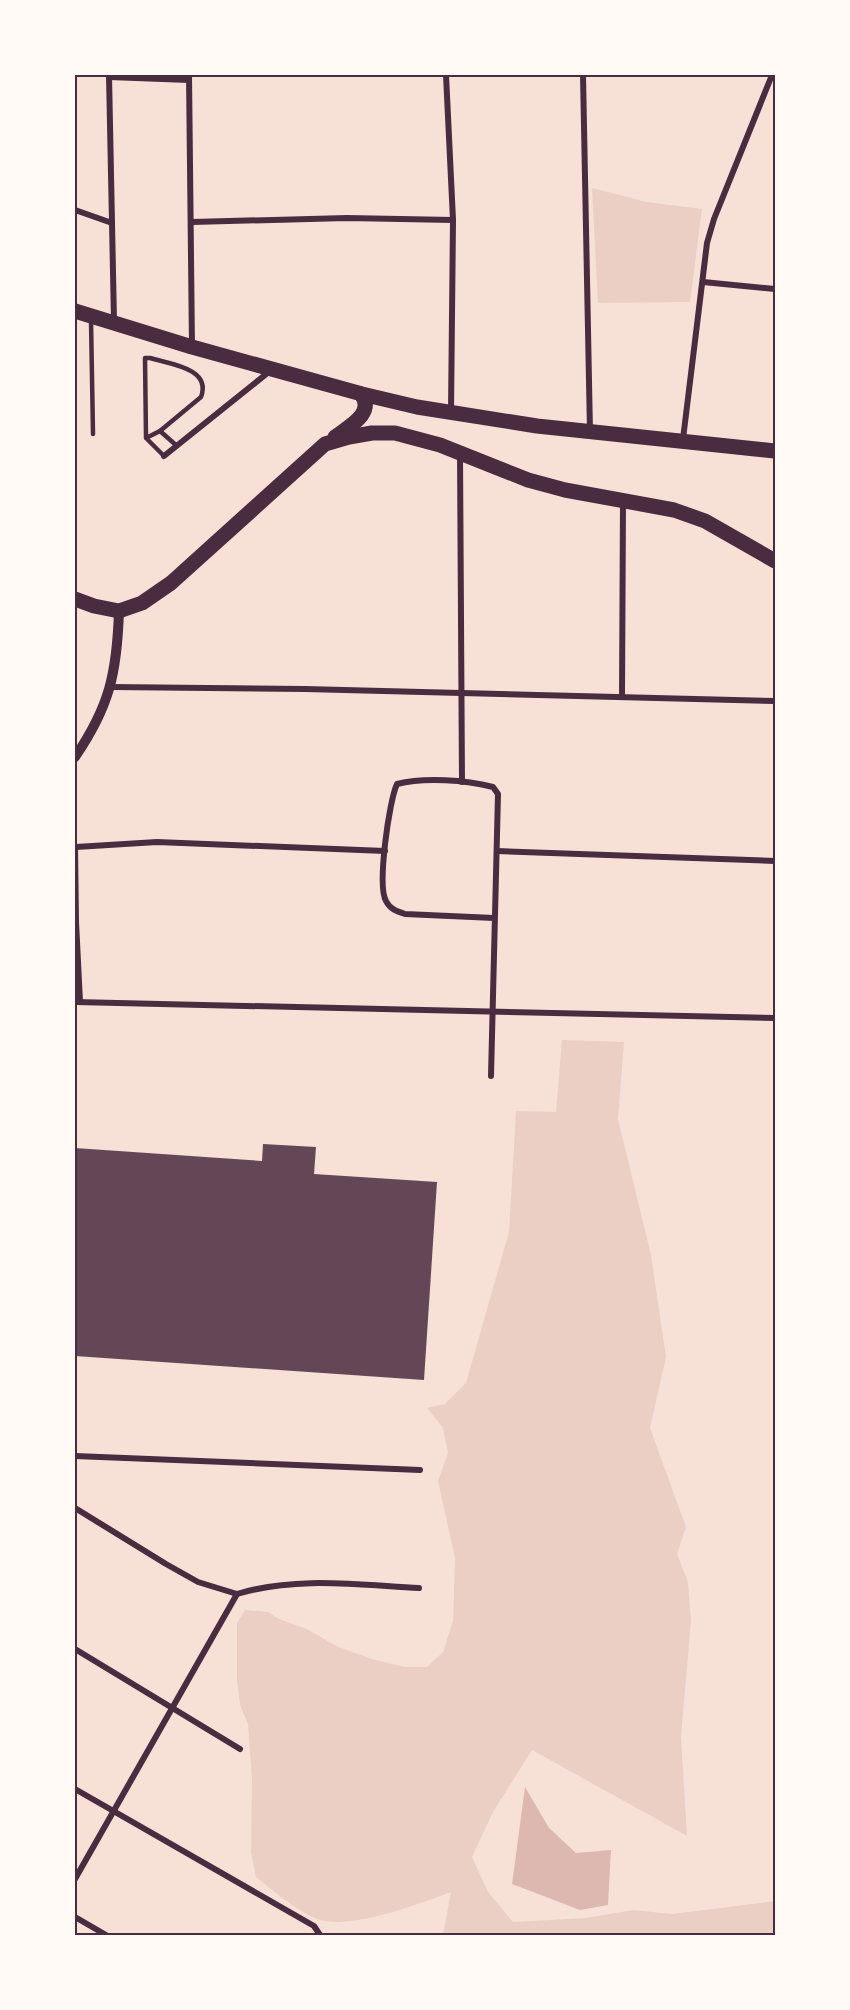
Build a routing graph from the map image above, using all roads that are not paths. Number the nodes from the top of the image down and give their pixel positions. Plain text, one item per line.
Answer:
1 (446, 75) edge
2 (583, 75) edge
3 (772, 75) edge
4 (109, 76) edge
5 (189, 77) edge
6 (75, 210) edge
7 (453, 220) junction
8 (192, 222) junction
9 (112, 223) junction
10 (703, 282) junction
11 (775, 289) edge
12 (75, 311) edge
13 (91, 317) junction
14 (114, 324) junction
15 (192, 347) junction
16 (272, 368) junction
17 (361, 394) junction
18 (451, 412) junction
19 (160, 431) junction
20 (590, 432) junction
21 (93, 434) dead end
22 (146, 438) junction
23 (683, 440) junction
24 (325, 444) junction
25 (177, 446) junction
26 (775, 451) edge
27 (460, 454) junction
28 (164, 456) joint
29 (622, 502) junction
30 (775, 561) edge
31 (75, 599) edge
32 (118, 611) junction
33 (111, 687) junction
34 (462, 694) junction
35 (622, 697) junction
36 (775, 701) edge
37 (75, 756) edge
38 (462, 782) junction
39 (76, 846) edge
40 (385, 851) junction
41 (497, 851) junction
42 (775, 861) edge
43 (495, 918) junction
44 (78, 1002) edge
45 (492, 1011) junction
46 (775, 1018) edge
47 (492, 1076) dead end
48 (75, 1456) edge
49 (420, 1470) dead end
50 (75, 1508) edge
51 (419, 1588) dead end
52 (237, 1594) junction
53 (75, 1649) edge
54 (172, 1709) junction
55 (240, 1749) dead end
56 (75, 1789) edge
57 (113, 1811) junction
58 (75, 1879) edge
59 (75, 1917) edge
60 (106, 1935) edge
61 (320, 1935) edge

1 - 7 street
2 - 20 street
3 - 10 street
4 - 5 street
4 - 9 street
5 - 8 street
6 - 9 street
7 - 8 street
7 - 18 street
8 - 15 street
9 - 14 street
10 - 11 street
10 - 23 street
12 - 13 main road
13 - 14 main road
13 - 21 lane
14 - 15 main road
15 - 16 main road
16 - 17 main road
16 - 25 street
17 - 18 main road
17 - 24 main road
18 - 20 main road
19 - 22 lane
19 - 22 lane
19 - 25 lane
20 - 23 main road
22 - 28 lane
23 - 26 main road
24 - 27 main road
24 - 32 main road
25 - 28 street
27 - 29 main road
27 - 34 street
29 - 30 main road
29 - 35 street
31 - 32 main road
32 - 33 street
33 - 34 street
33 - 37 street
34 - 35 street
34 - 38 street
35 - 36 street
38 - 40 street
38 - 41 street
39 - 40 street
39 - 44 street
40 - 43 street
41 - 42 street
41 - 43 street
43 - 45 street
44 - 45 street
45 - 46 street
45 - 47 street
48 - 49 street
50 - 52 street
51 - 52 street
52 - 54 street
53 - 54 street
54 - 55 street
54 - 57 street
56 - 57 street
57 - 58 street
57 - 61 street
59 - 60 street

